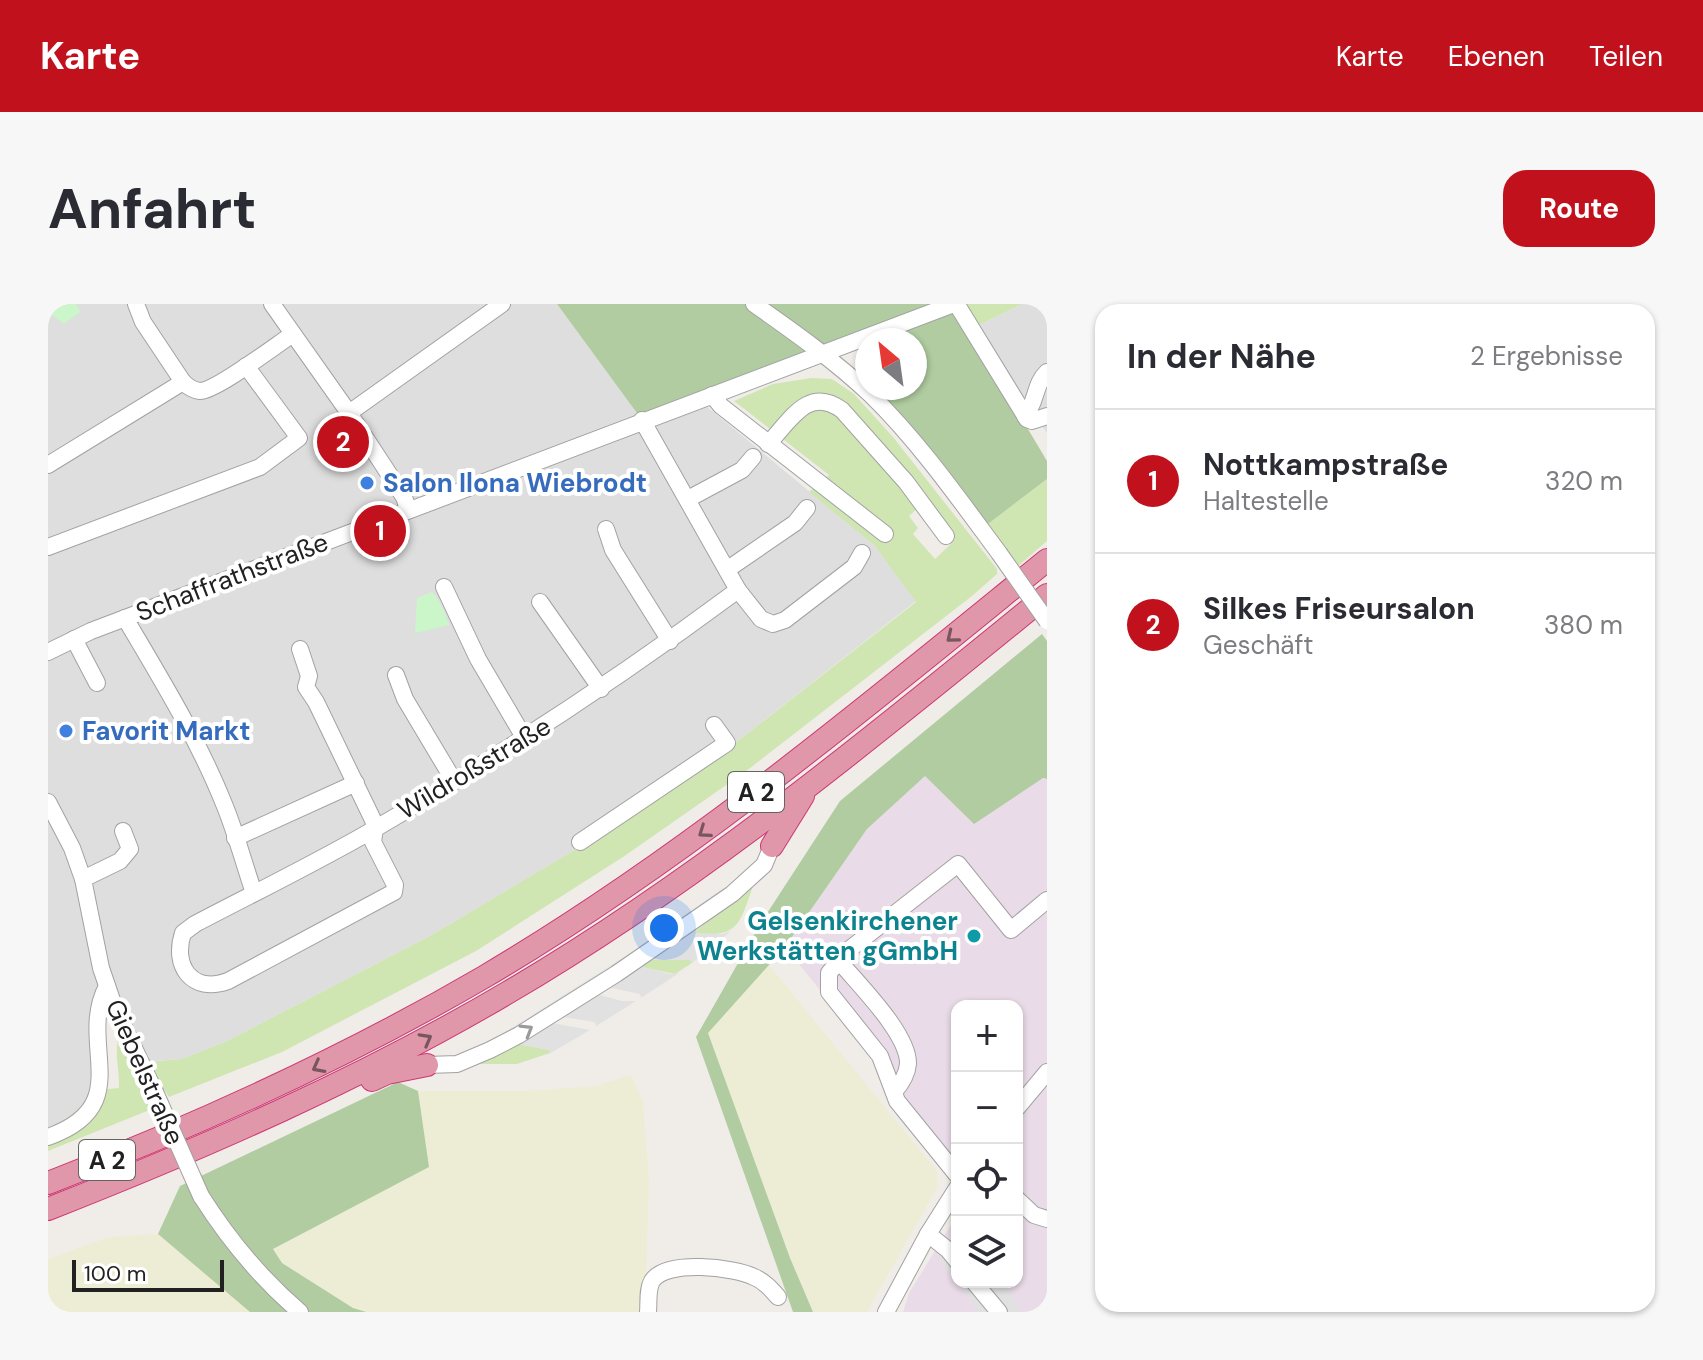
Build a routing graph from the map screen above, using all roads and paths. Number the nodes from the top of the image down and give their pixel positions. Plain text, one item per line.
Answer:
1 (136, 304) edge
2 (272, 304) edge
3 (502, 304) edge
4 (754, 304) edge
5 (293, 334) junction
6 (821, 354) junction
7 (246, 366) junction
8 (1047, 372) edge
9 (183, 382) junction
10 (712, 395) junction
11 (349, 413) junction
12 (1047, 416) edge
13 (1026, 418) junction
14 (642, 420) junction
15 (768, 444) junction
16 (753, 457) dead end
17 (48, 465) edge
18 (688, 499) junction
19 (807, 508) dead end
20 (408, 509) junction
21 (606, 529) dead end
22 (885, 534) dead end
23 (946, 536) dead end
24 (48, 547) edge
25 (862, 553) dead end
26 (1047, 560) edge
27 (728, 569) junction
28 (444, 587) dead end
29 (738, 590) junction
30 (1047, 595) edge
31 (540, 602) dead end
32 (125, 618) junction
33 (1047, 621) edge
34 (74, 639) junction
35 (670, 641) junction
36 (300, 649) dead end
37 (48, 652) edge
38 (396, 675) dead end
39 (97, 683) dead end
40 (601, 689) junction
41 (714, 725) dead end
42 (525, 739) junction
43 (454, 781) junction
44 (356, 783) junction
45 (810, 783) junction
46 (48, 802) edge
47 (375, 828) junction
48 (123, 831) dead end
49 (235, 838) junction
50 (580, 842) dead end
51 (772, 846) joint
52 (83, 879) junction
53 (254, 893) junction
54 (1047, 900) edge
55 (839, 961) junction
56 (107, 986) junction
57 (427, 1065) joint
58 (1042, 1078) edge
59 (332, 1087) junction
60 (894, 1092) junction
61 (1047, 1099) edge
62 (1023, 1101) edge
63 (48, 1137) edge
64 (951, 1168) edge
65 (48, 1183) edge
66 (951, 1198) edge
67 (1023, 1205) edge
68 (48, 1209) edge
69 (1047, 1219) edge
70 (928, 1234) junction
71 (951, 1254) edge
72 (979, 1288) edge
73 (778, 1297) dead end
74 (300, 1312) edge
75 (648, 1312) edge
76 (886, 1312) edge
77 (999, 1312) edge

1 - 9 street
2 - 5 street
3 - 11 street
4 - 6 street
5 - 7 street
5 - 11 street
6 - 10 street, Schaffrathstraße
6 - 13 street, Schaffrathstraße
6 - 33 street, bridge
7 - 9 street
7 - 24 street
8 - 13 street
9 - 17 street
10 - 14 street, Schaffrathstraße
10 - 15 street
11 - 20 street
12 - 13 street
14 - 18 street
14 - 20 street, Schaffrathstraße
15 - 22 street
15 - 23 street
16 - 18 street
18 - 27 street
19 - 27 street
20 - 32 street, Schaffrathstraße
21 - 35 street
25 - 29 street
26 -> 65 highway, A 2
27 - 29 street
28 - 42 street
29 - 35 street, Wildroßstraße
30 - 45 highway, A 2
31 - 40 street
32 - 34 street, Schaffrathstraße
32 - 49 street
34 - 37 street, Schaffrathstraße
34 - 39 street
35 - 40 street, Wildroßstraße
36 - 44 street
38 - 43 street
40 - 42 street, Wildroßstraße
41 - 50 street
42 - 43 street, Wildroßstraße
43 - 47 street, Wildroßstraße
44 - 47 street
44 - 49 street
45 - 51 highway
59 -> 45 highway, A 2
46 - 52 street, Giebelstraße
47 - 53 street, Wildroßstraße
47 - 53 street, Wildroßstraße
48 - 52 street
49 - 53 street
57 -> 51 street
52 - 56 street, Giebelstraße
54 - 55 street
55 - 60 street
55 - 60 street
56 - 63 street
56 - 74 street, Giebelstraße, bridge
57 - 59 highway
58 - 61 street
58 - 62 street
59 - 68 highway, A 2
60 - 64 street
66 - 70 street
67 - 69 street
70 - 71 street
70 - 76 street
72 - 77 street
73 - 75 street

